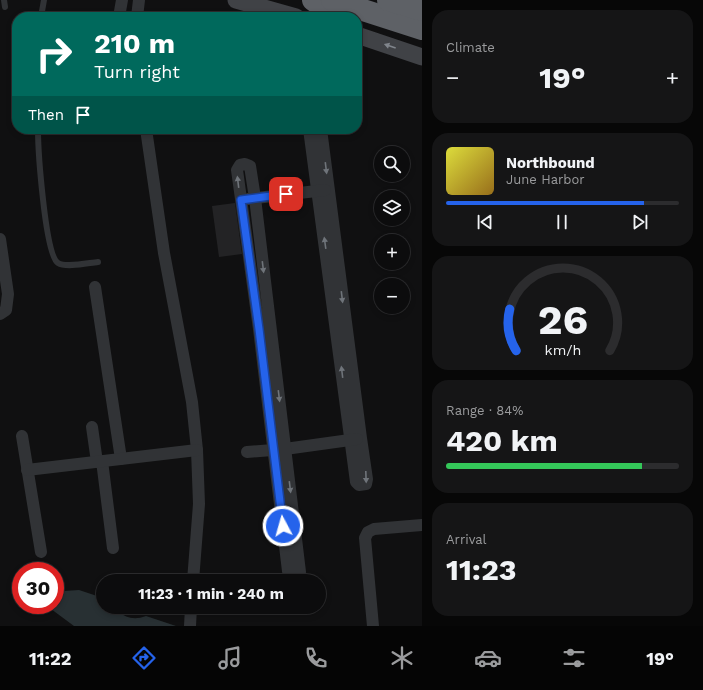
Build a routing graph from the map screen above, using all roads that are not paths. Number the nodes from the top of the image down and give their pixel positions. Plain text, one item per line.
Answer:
1 (4, 0) edge
2 (44, 0) edge
3 (122, 0) edge
4 (139, 0) edge
5 (236, 0) edge
6 (313, 0) edge
7 (332, 0) edge
8 (388, 0) edge
9 (5, 7) dead end
10 (422, 10) edge
11 (42, 12) edge
12 (120, 12) edge
13 (138, 12) edge
14 (278, 12) edge
15 (337, 12) edge
16 (362, 22) edge
17 (422, 29) edge
18 (362, 37) edge
19 (422, 42) edge
20 (422, 57) edge
21 (38, 134) edge
22 (147, 134) edge
23 (310, 134) edge
24 (321, 134) edge
25 (323, 190) junction
26 (255, 198) junction
27 (241, 200) junction
28 (0, 239) edge
29 (98, 262) dead end
30 (95, 287) dead end
31 (0, 314) edge
32 (92, 426) dead end
33 (22, 436) dead end
34 (280, 449) junction
35 (197, 450) junction
36 (247, 452) dead end
37 (121, 459) junction
38 (99, 462) junction
39 (27, 470) junction
40 (422, 525) edge
41 (113, 548) dead end
42 (40, 552) dead end
43 (193, 574) edge
44 (289, 574) edge
45 (300, 574) edge
46 (191, 614) edge
47 (190, 626) edge
48 (373, 626) edge

1 - 9 lane
2 - 11 lane
3 - 12 street
4 - 13 street
5 - 14 main road
6 - 15 highway
7 - 17 highway
8 - 10 highway
16 - 19 highway
20 -> 18 main road
21 - 29 lane
22 - 35 street
23 - 25 street
24 -> 25 street
25 - 26 street
25 - 34 street
26 - 27 street
27 -> 26 street
26 -> 34 street
27 - 34 street
28 - 31 street
30 - 37 street
32 - 38 street
33 - 39 street
34 - 36 street
34 - 44 street
34 -> 45 street
35 - 37 street
35 - 43 street
37 - 38 street
38 - 39 street
38 - 41 street
39 - 42 street
40 - 48 street
46 - 47 street

